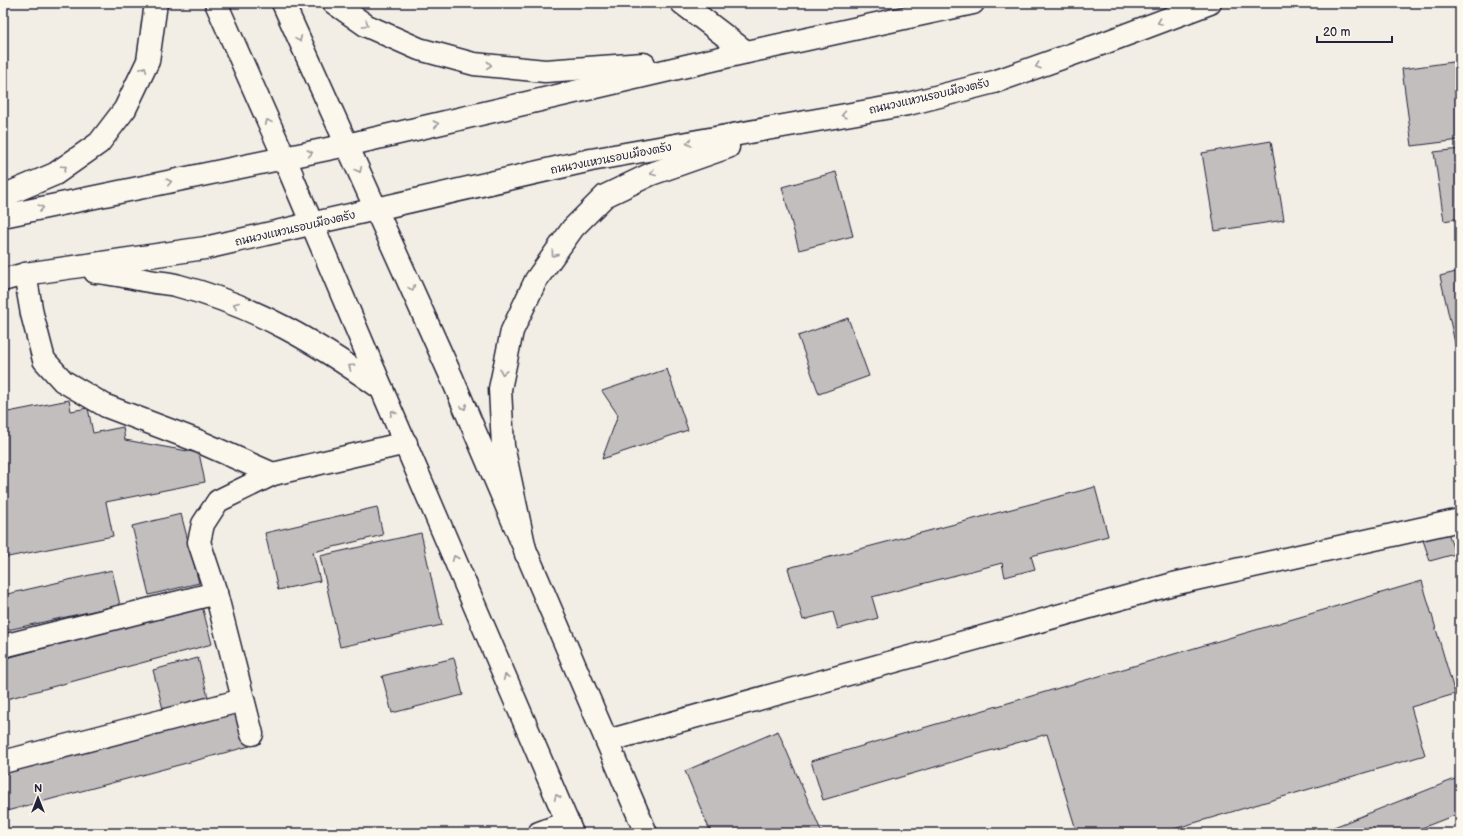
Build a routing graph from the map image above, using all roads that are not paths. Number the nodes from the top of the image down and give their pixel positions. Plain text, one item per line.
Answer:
1 (156, 3) edge
2 (216, 3) edge
3 (283, 3) edge
4 (334, 3) edge
5 (682, 3) edge
6 (973, 3) edge
7 (1210, 3) edge
8 (738, 54) junction
9 (809, 121) junction
10 (347, 145) junction
11 (286, 162) junction
12 (3, 196) edge
13 (377, 209) junction
14 (3, 216) edge
15 (312, 223) junction
16 (51, 270) junction
17 (25, 274) junction
18 (3, 280) edge
19 (382, 389) junction
20 (406, 443) junction
21 (274, 474) junction
22 (1460, 520) edge
23 (526, 554) junction
24 (216, 593) junction
25 (3, 646) edge
26 (243, 700) junction
27 (252, 734) dead end
28 (607, 742) junction
29 (3, 762) edge
30 (570, 828) edge
31 (539, 833) edge
32 (646, 833) edge

12 -> 1 main road
11 -> 2 main road
3 -> 10 main road
4 -> 8 main road
5 - 8 main road
6 - 8 main road
7 -> 9 main road, ถนนวงแหวนรอบเมืองตรัง
10 -> 8 main road
9 -> 13 main road, ถนนวงแหวนรอบเมืองตรัง
9 -> 23 main road
11 -> 10 main road
10 -> 13 main road
14 -> 11 main road
11 - 15 main road
13 - 15 main road, ถนนวงแหวนรอบเมืองตรัง
13 -> 23 main road
15 - 16 main road, ถนนวงแหวนรอบเมืองตรัง
15 - 19 main road
16 - 17 main road, ถนนวงแหวนรอบเมืองตรัง
19 -> 16 main road
17 - 18 main road, ถนนวงแหวนรอบเมืองตรัง
17 - 21 main road
20 -> 19 main road
20 - 21 main road
30 -> 20 main road
21 - 24 main road
22 - 28 main road
23 - 28 main road
24 - 25 main road
24 - 26 main road
26 - 27 main road
26 - 29 main road
28 - 32 main road
30 - 31 main road

